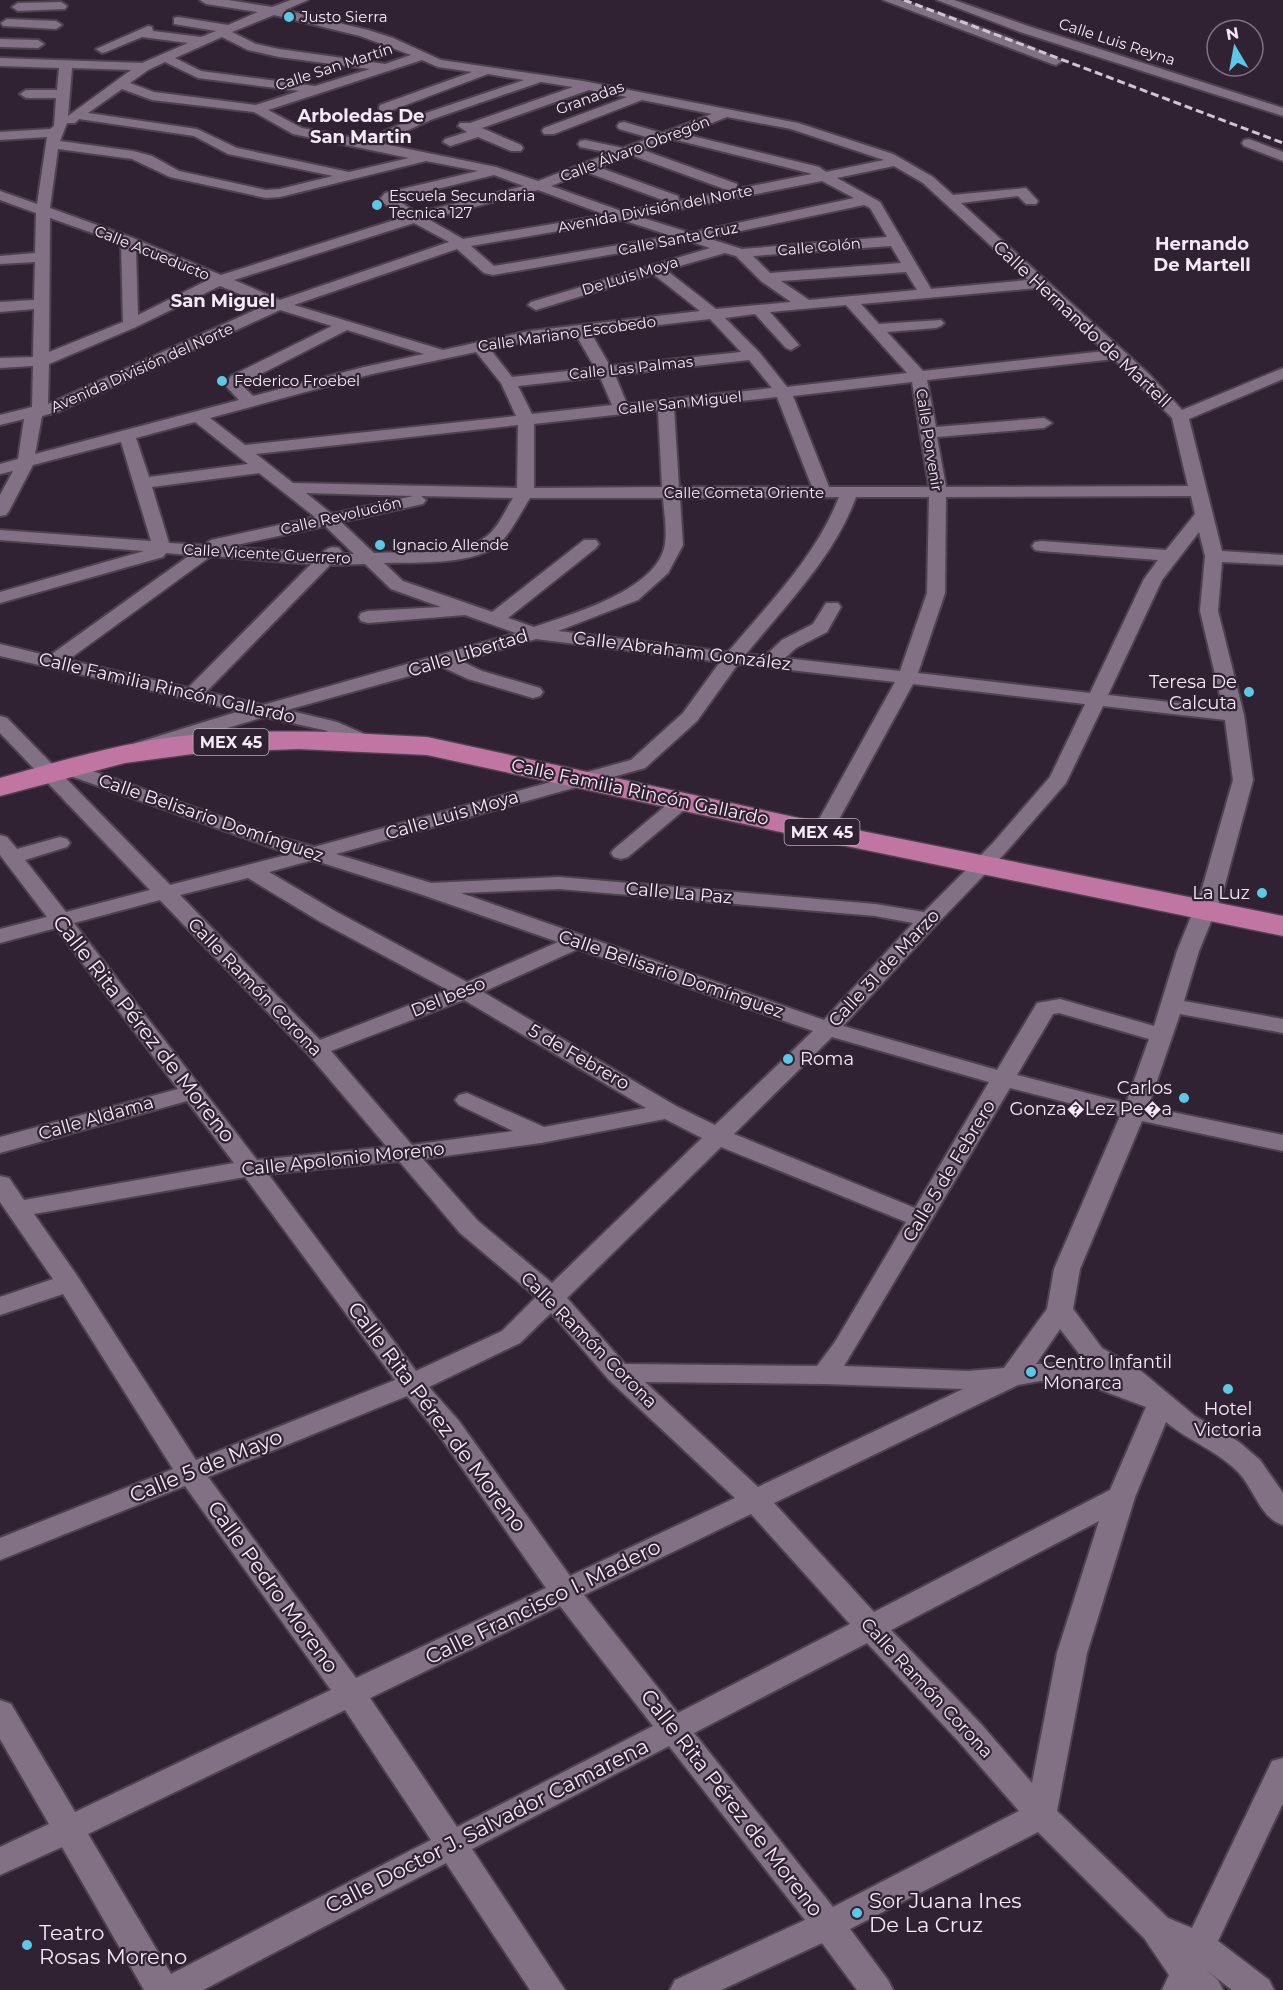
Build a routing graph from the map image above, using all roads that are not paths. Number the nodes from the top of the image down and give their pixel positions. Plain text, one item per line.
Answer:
1 (206, 0) edge
2 (302, 0) edge
3 (889, 0) edge
4 (943, 0) edge
5 (20, 3) edge
6 (61, 6) dead end
7 (273, 11) junction
8 (178, 21) dead end
9 (56, 26) dead end
10 (4, 28) edge
11 (226, 30) junction
12 (202, 41) junction
13 (0, 43) edge
14 (38, 44) dead end
15 (102, 49) dead end
16 (422, 56) junction
17 (164, 57) junction
18 (1056, 61) dead end
19 (0, 62) edge
20 (66, 64) junction
21 (144, 67) junction
22 (388, 67) junction
23 (487, 71) junction
24 (540, 79) junction
25 (120, 84) junction
26 (590, 86) junction
27 (319, 90) junction
28 (26, 94) dead end
29 (62, 94) junction
30 (495, 94) junction
31 (643, 96) junction
32 (518, 102) dead end
33 (385, 108) dead end
34 (257, 109) junction
35 (1283, 112) edge
36 (433, 114) junction
37 (726, 114) junction
38 (76, 115) junction
39 (624, 126) dead end
40 (475, 130) junction
41 (549, 130) dead end
42 (55, 135) junction
43 (0, 136) edge
44 (669, 136) junction
45 (450, 142) dead end
46 (1249, 143) dead end
47 (585, 144) dead end
48 (366, 145) junction
49 (516, 148) dead end
50 (630, 152) junction
51 (427, 157) junction
52 (1283, 157) edge
53 (891, 160) junction
54 (588, 168) junction
55 (496, 171) junction
56 (818, 173) junction
57 (349, 175) junction
58 (535, 187) junction
59 (732, 187) junction
60 (0, 195) edge
61 (673, 199) junction
62 (866, 200) junction
63 (950, 200) junction
64 (1031, 201) dead end
65 (43, 210) junction
66 (11, 213) dead end
67 (618, 214) junction
68 (415, 218) junction
69 (690, 237) junction
70 (128, 241) junction
71 (456, 241) junction
72 (896, 241) junction
73 (726, 248) junction
74 (741, 253) junction
75 (42, 257) junction
76 (0, 260) edge
77 (911, 267) junction
78 (654, 268) junction
79 (765, 278) junction
80 (220, 280) junction
81 (1040, 283) junction
82 (926, 293) junction
83 (849, 300) junction
84 (42, 304) junction
85 (276, 304) junction
86 (805, 304) junction
87 (536, 305) dead end
88 (0, 307) edge
89 (759, 309) junction
90 (714, 315) junction
91 (520, 320) dead end
92 (936, 323) dead end
93 (131, 324) junction
94 (348, 324) junction
95 (875, 329) junction
96 (581, 330) junction
97 (529, 336) junction
98 (791, 345) dead end
99 (479, 346) junction
100 (441, 354) junction
101 (1118, 354) junction
102 (753, 355) junction
103 (41, 361) junction
104 (0, 363) edge
105 (605, 371) junction
106 (1283, 373) edge
107 (919, 377) junction
108 (508, 382) junction
109 (783, 393) junction
110 (250, 402) junction
111 (666, 404) junction
112 (621, 408) junction
113 (22, 415) edge
114 (198, 416) junction
115 (1180, 417) junction
116 (526, 419) junction
117 (1044, 423) dead end
118 (928, 433) junction
119 (127, 434) junction
120 (242, 450) junction
121 (26, 462) junction
122 (264, 466) junction
123 (0, 470) edge
124 (142, 483) junction
125 (289, 488) junction
126 (1199, 491) junction
127 (451, 492) junction
128 (823, 492) junction
129 (849, 492) junction
130 (938, 492) junction
131 (525, 493) junction
132 (669, 493) junction
133 (0, 511) edge
134 (1204, 514) junction
135 (328, 519) junction
136 (0, 535) edge
137 (346, 536) junction
138 (590, 544) dead end
139 (1041, 546) dead end
140 (167, 549) junction
141 (1176, 551) junction
142 (1213, 551) junction
143 (205, 552) junction
144 (369, 559) junction
145 (327, 560) junction
146 (1283, 560) edge
147 (0, 598) edge
148 (832, 607) dead end
149 (470, 610) junction
150 (368, 617) dead end
151 (495, 619) junction
152 (534, 633) junction
153 (0, 650) edge
154 (734, 656) junction
155 (445, 661) junction
156 (53, 662) junction
157 (770, 662) junction
158 (907, 678) junction
159 (533, 692) dead end
160 (193, 694) junction
161 (1097, 699) junction
162 (268, 711) junction
163 (1234, 715) junction
164 (0, 722) edge
165 (362, 740) junction
166 (102, 760) junction
167 (58, 771) junction
168 (580, 780) junction
169 (0, 787) edge
170 (683, 801) junction
171 (822, 832) junction
172 (60, 843) dead end
173 (6, 849) edge
174 (621, 853) dead end
175 (313, 854) junction
176 (982, 864) junction
177 (250, 870) junction
178 (428, 889) junction
179 (164, 893) junction
180 (1204, 910) junction
181 (60, 919) junction
182 (929, 919) junction
183 (1283, 926) edge
184 (0, 936) edge
185 (579, 941) junction
186 (466, 991) junction
187 (1171, 1005) junction
188 (1283, 1026) edge
189 (828, 1029) junction
190 (1162, 1036) junction
191 (316, 1049) junction
192 (1003, 1079) junction
193 (193, 1092) junction
194 (467, 1100) dead end
195 (668, 1111) junction
196 (1134, 1112) junction
197 (541, 1135) junction
198 (717, 1136) junction
199 (1283, 1143) edge
200 (0, 1145) edge
201 (408, 1153) junction
202 (251, 1168) junction
203 (0, 1184) edge
204 (17, 1209) junction
205 (920, 1219) junction
206 (69, 1283) junction
207 (551, 1296) junction
208 (0, 1306) edge
209 (1060, 1310) junction
210 (618, 1373) junction
211 (824, 1375) junction
212 (1012, 1377) junction
213 (412, 1384) junction
214 (1161, 1403) junction
215 (190, 1473) junction
216 (1121, 1497) junction
217 (755, 1500) junction
218 (1283, 1515) edge
219 (0, 1549) edge
220 (565, 1592) junction
221 (870, 1627) junction
222 (351, 1694) junction
223 (0, 1712) edge
224 (674, 1729) junction
225 (1283, 1770) edge
226 (1041, 1815) junction
227 (68, 1829) junction
228 (453, 1844) junction
229 (0, 1862) edge
230 (828, 1925) junction
231 (1193, 1975) edge
232 (162, 1990) edge
233 (172, 1990) edge
234 (548, 1990) edge
235 (687, 1990) edge
236 (876, 1990) edge
237 (1257, 1990) edge

1 - 7 street, Calle Hernando de Martell
2 - 7 street
3 - 18 street
4 - 35 street, Calle Luis Reyna
5 - 6 street
5 - 10 street
7 - 11 street
7 - 16 street, Calle Hernando de Martell
8 - 11 street
9 - 10 street
11 - 12 street
11 - 22 street
12 - 15 street
12 - 17 street
13 - 14 street
16 - 22 street, Calle San Martín
16 - 23 street, Calle Hernando de Martell
17 - 21 street
17 - 27 street
19 - 20 street
20 - 21 street
20 - 29 street
21 - 25 street
22 - 27 street, Calle San Martín
23 - 24 street, Calle Hernando de Martell
23 - 33 street
24 - 26 street, Calle Hernando de Martell
24 - 30 street
25 - 34 street
25 - 38 street
26 - 31 street, Calle Hernando de Martell
26 - 40 street, Calle Hernando de Martell
27 - 34 street, Calle San Martín
28 - 29 street
29 - 42 street
30 - 32 street
30 - 36 street
31 - 37 street, Calle Hernando de Martell
31 - 41 street, Granadas
34 - 48 street
36 - 40 street
36 - 48 street
37 - 44 street, Calle Álvaro Obregón
37 - 53 street, Calle Hernando de Martell
38 - 42 street
38 - 57 street
39 - 44 street
40 - 45 street, Calle Hernando de Martell
40 - 49 street
42 - 43 street
42 - 57 street
42 - 65 street
44 - 50 street, Calle Álvaro Obregón
44 - 56 street
46 - 52 street
47 - 50 street
48 - 51 street
50 - 54 street, Calle Álvaro Obregón
50 - 59 street
51 - 55 street
51 - 57 street
53 - 56 street, Avenida División del Norte
53 - 63 street, Calle Hernando de Martell
54 - 58 street, Calle Álvaro Obregón
54 - 61 street
55 - 58 street
55 - 68 street
56 - 59 street, Avenida División del Norte
56 - 62 street
56 - 67 street, Avenida División del Norte
58 - 67 street
58 - 68 street, Calle Álvaro Obregón
59 - 61 street, Avenida División del Norte
60 - 65 street, Calle Acueducto
61 - 67 street, Avenida División del Norte
62 - 69 street, Calle Santa Cruz
62 - 72 street
63 - 64 street
63 - 81 street, Calle Hernando de Martell
65 - 66 street
65 - 70 street, Calle Acueducto
65 - 75 street
67 - 69 street
67 - 71 street, Avenida División del Norte
68 - 71 street
68 - 80 street, Calle Álvaro Obregón
69 - 71 street, Calle Santa Cruz
69 - 73 street
70 - 80 street, Calle Acueducto
70 - 93 street
71 - 85 street, Avenida División del Norte
72 - 74 street, Calle Colón
72 - 77 street
73 - 74 street
73 - 78 street, De Luis Moya
74 - 79 street
75 - 76 street
75 - 84 street
77 - 79 street
77 - 82 street
78 - 87 street, De Luis Moya
78 - 90 street
79 - 86 street
80 - 85 street, Calle Acueducto
80 - 93 street, Calle Álvaro Obregón
81 - 82 street, Calle Mariano Escobedo
81 - 101 street, Calle Hernando de Martell
82 - 83 street, Calle Mariano Escobedo
83 - 86 street, Calle Mariano Escobedo
83 - 95 street, Calle Porvenir
84 - 88 street
84 - 103 street
85 - 94 street, Calle Acueducto
85 - 113 street, Avenida División del Norte
86 - 89 street, Calle Mariano Escobedo
89 - 90 street, Calle Mariano Escobedo
89 - 98 street
90 - 96 street, Calle Mariano Escobedo
90 - 102 street
91 - 97 street
92 - 95 street
93 - 103 street, Calle Álvaro Obregón
94 - 100 street, Calle Acueducto
94 - 110 street
95 - 107 street, Calle Porvenir
96 - 97 street, Calle Mariano Escobedo
96 - 105 street
97 - 99 street, Calle Mariano Escobedo
99 - 100 street, Calle Mariano Escobedo
99 - 108 street
100 - 110 street, Calle Mariano Escobedo
101 - 107 street, Calle San Miguel
101 - 115 street, Calle Hernando de Martell
102 - 105 street, Calle Las Palmas
102 - 109 street
103 - 104 street, Calle Álvaro Obregón
103 - 113 street
105 - 108 street, Calle Las Palmas
105 - 112 street
106 - 115 street
107 - 109 street, Calle San Miguel
107 - 118 street, Calle Porvenir
108 - 116 street
109 - 111 street, Calle San Miguel
109 - 128 street
110 - 114 street, Calle Mariano Escobedo
111 - 112 street, Calle San Miguel
111 - 132 street, Calle Libertad
112 - 116 street, Calle San Miguel
113 - 121 street
114 - 119 street, Calle Mariano Escobedo
114 - 120 street, Calle Abraham González
115 - 126 street, Calle Hernando de Martell
116 - 120 street, Calle San Miguel
116 - 131 street
117 - 118 street
118 - 130 street, Calle Porvenir
119 - 121 street, Calle Mariano Escobedo
119 - 124 street
120 - 122 street, Calle Abraham González
121 - 123 street, Calle Mariano Escobedo
121 - 133 street
122 - 124 street
122 - 125 street, Calle Abraham González
124 - 140 street
125 - 127 street, Calle Cometa Oriente
125 - 135 street, Calle Abraham González
126 - 130 street, Calle Cometa Oriente
126 - 134 street, Calle Hernando de Martell
127 - 131 street, Calle Cometa Oriente
127 - 135 street, Calle Revolución
128 - 129 street, Calle Cometa Oriente
128 - 132 street, Calle Cometa Oriente
129 - 130 street, Calle Cometa Oriente
129 - 154 street, Calle Luis Moya
130 - 158 street, Calle Porvenir
131 - 132 street, Calle Cometa Oriente
131 - 144 street, Calle Vicente Guerrero
132 - 152 street, Calle Libertad
134 - 141 street, Calle 31 de Marzo
134 - 142 street, Calle Hernando de Martell
135 - 137 street, Calle Abraham González
135 - 143 street, Calle Revolución
136 - 140 street, Calle Vicente Guerrero
137 - 144 street, Calle Abraham González
137 - 145 street
138 - 151 street
139 - 141 street
140 - 143 street, Calle Vicente Guerrero
140 - 147 street
141 - 142 street
141 - 161 street, Calle 31 de Marzo
142 - 146 street
142 - 163 street, Calle Hernando de Martell
143 - 145 street, Calle Vicente Guerrero
143 - 156 street, Calle Revolución
144 - 145 street, Calle Vicente Guerrero
144 - 149 street, Calle Abraham González
145 - 160 street
148 - 157 street
149 - 150 street
149 - 151 street, Calle Abraham González
151 - 152 street, Calle Abraham González
152 - 154 street, Calle Abraham González
152 - 155 street, Calle Libertad
153 - 156 street, Calle Familia Rincón Gallardo
154 - 157 street, Calle Abraham González
154 - 168 street, Calle Luis Moya
155 - 159 street
155 - 162 street, Calle Libertad
156 - 160 street, Calle Familia Rincón Gallardo
157 - 158 street, Calle Abraham González
158 - 161 street, Calle Abraham González
158 - 171 street, Calle Porvenir
160 - 162 street, Calle Familia Rincón Gallardo
161 - 163 street, Calle Abraham González
161 - 176 street, Calle 31 de Marzo
162 - 165 street, Calle Familia Rincón Gallardo
162 - 166 street, Calle Libertad
163 - 180 street, Calle Hernando de Martell
164 - 167 street, Calle Ramón Corona
165 - 166 highway, MEX 45
165 - 168 highway, Calle Familia Rincón Gallardo / MEX 45
166 - 167 highway, MEX 45
167 - 169 highway, MEX 45
167 - 175 street, Calle Belisario Domínguez
167 - 179 street, Calle Ramón Corona
168 - 170 highway, Calle Familia Rincón Gallardo / MEX 45
168 - 175 street, Calle Luis Moya
170 - 171 highway, Calle Familia Rincón Gallardo / MEX 45
170 - 174 street
171 - 176 highway, Calle Familia Rincón Gallardo / MEX 45
172 - 173 street
173 - 181 street, Calle Rita Pérez de Moreno
175 - 177 street, Calle Luis Moya
175 - 178 street, Calle Belisario Domínguez
176 - 180 highway, Calle Familia Rincón Gallardo / MEX 45
176 - 182 street, Calle 31 de Marzo
177 - 179 street, Calle Luis Moya
177 - 186 street, 5 de Febrero
178 - 182 street, Calle La Paz
178 - 185 street, Calle Belisario Domínguez
179 - 181 street, Calle Luis Moya
179 - 191 street, Calle Ramón Corona
180 - 183 highway, Calle Familia Rincón Gallardo / MEX 45
180 - 187 street, Calle Hernando de Martell
181 - 184 street, Calle Luis Moya
181 - 193 street, Calle Rita Pérez de Moreno
182 - 189 street, Calle 31 de Marzo
185 - 186 street, Del beso
185 - 189 street, Calle Belisario Domínguez
186 - 191 street, Del beso
186 - 195 street, 5 de Febrero
187 - 188 street
187 - 190 street, Calle Hernando de Martell
189 - 192 street, Calle Belisario Domínguez
189 - 198 street, Calle 31 de Marzo
190 - 192 street, Calle 5 de Febrero
190 - 196 street, Calle Hernando de Martell
191 - 201 street, Calle Ramón Corona
192 - 196 street, Calle Belisario Domínguez
192 - 205 street, Calle 5 de Febrero
193 - 200 street, Calle Aldama
193 - 202 street, Calle Rita Pérez de Moreno
194 - 197 street
195 - 197 street, Calle Apolonio Moreno
195 - 198 street, 5 de Febrero
196 - 199 street, Calle Belisario Domínguez
196 - 209 street, Calle Hernando de Martell
197 - 201 street, Calle Apolonio Moreno
198 - 205 street, 5 de Febrero
198 - 207 street, Calle 31 de Marzo
201 - 202 street, Calle Apolonio Moreno
201 - 207 street, Calle Ramón Corona
202 - 204 street, Calle Apolonio Moreno
202 - 213 street, Calle Rita Pérez de Moreno
203 - 204 street, Calle Pedro Moreno
204 - 206 street, Calle Pedro Moreno
205 - 211 street, Calle 5 de Febrero
206 - 208 street
206 - 215 street, Calle Pedro Moreno
207 - 210 street, Calle Ramón Corona
207 - 213 street, Calle 31 de Marzo
209 - 212 street, Calle Francisco I. Madero
209 - 214 street
210 - 211 street
210 - 217 street, Calle Ramón Corona
211 - 212 street
212 - 214 street
212 - 217 street, Calle Francisco I. Madero
213 - 215 street, Calle 5 de Mayo
213 - 220 street, Calle Rita Pérez de Moreno
214 - 216 street
214 - 218 street
215 - 219 street, Calle 5 de Mayo
215 - 222 street, Calle Pedro Moreno
216 - 221 street, Calle Doctor J. Salvador Camarena
216 - 226 street
217 - 220 street, Calle Francisco I. Madero
217 - 221 street, Calle Ramón Corona
220 - 222 street, Calle Francisco I. Madero
220 - 224 street, Calle Rita Pérez de Moreno
221 - 224 street, Calle Doctor J. Salvador Camarena
221 - 226 street, Calle Ramón Corona
222 - 227 street, Calle Francisco I. Madero
222 - 228 street, Calle Pedro Moreno
223 - 227 street
224 - 228 street, Calle Doctor J. Salvador Camarena
224 - 230 street, Calle Rita Pérez de Moreno
225 - 231 street
226 - 230 street
226 - 231 street, Calle Ramón Corona
227 - 229 street, Calle Francisco I. Madero
227 - 232 street
228 - 233 street, Calle Doctor J. Salvador Camarena
228 - 234 street, Calle Pedro Moreno
230 - 235 street
230 - 236 street, Calle Rita Pérez de Moreno
231 - 237 street, Calle Ramón Corona

